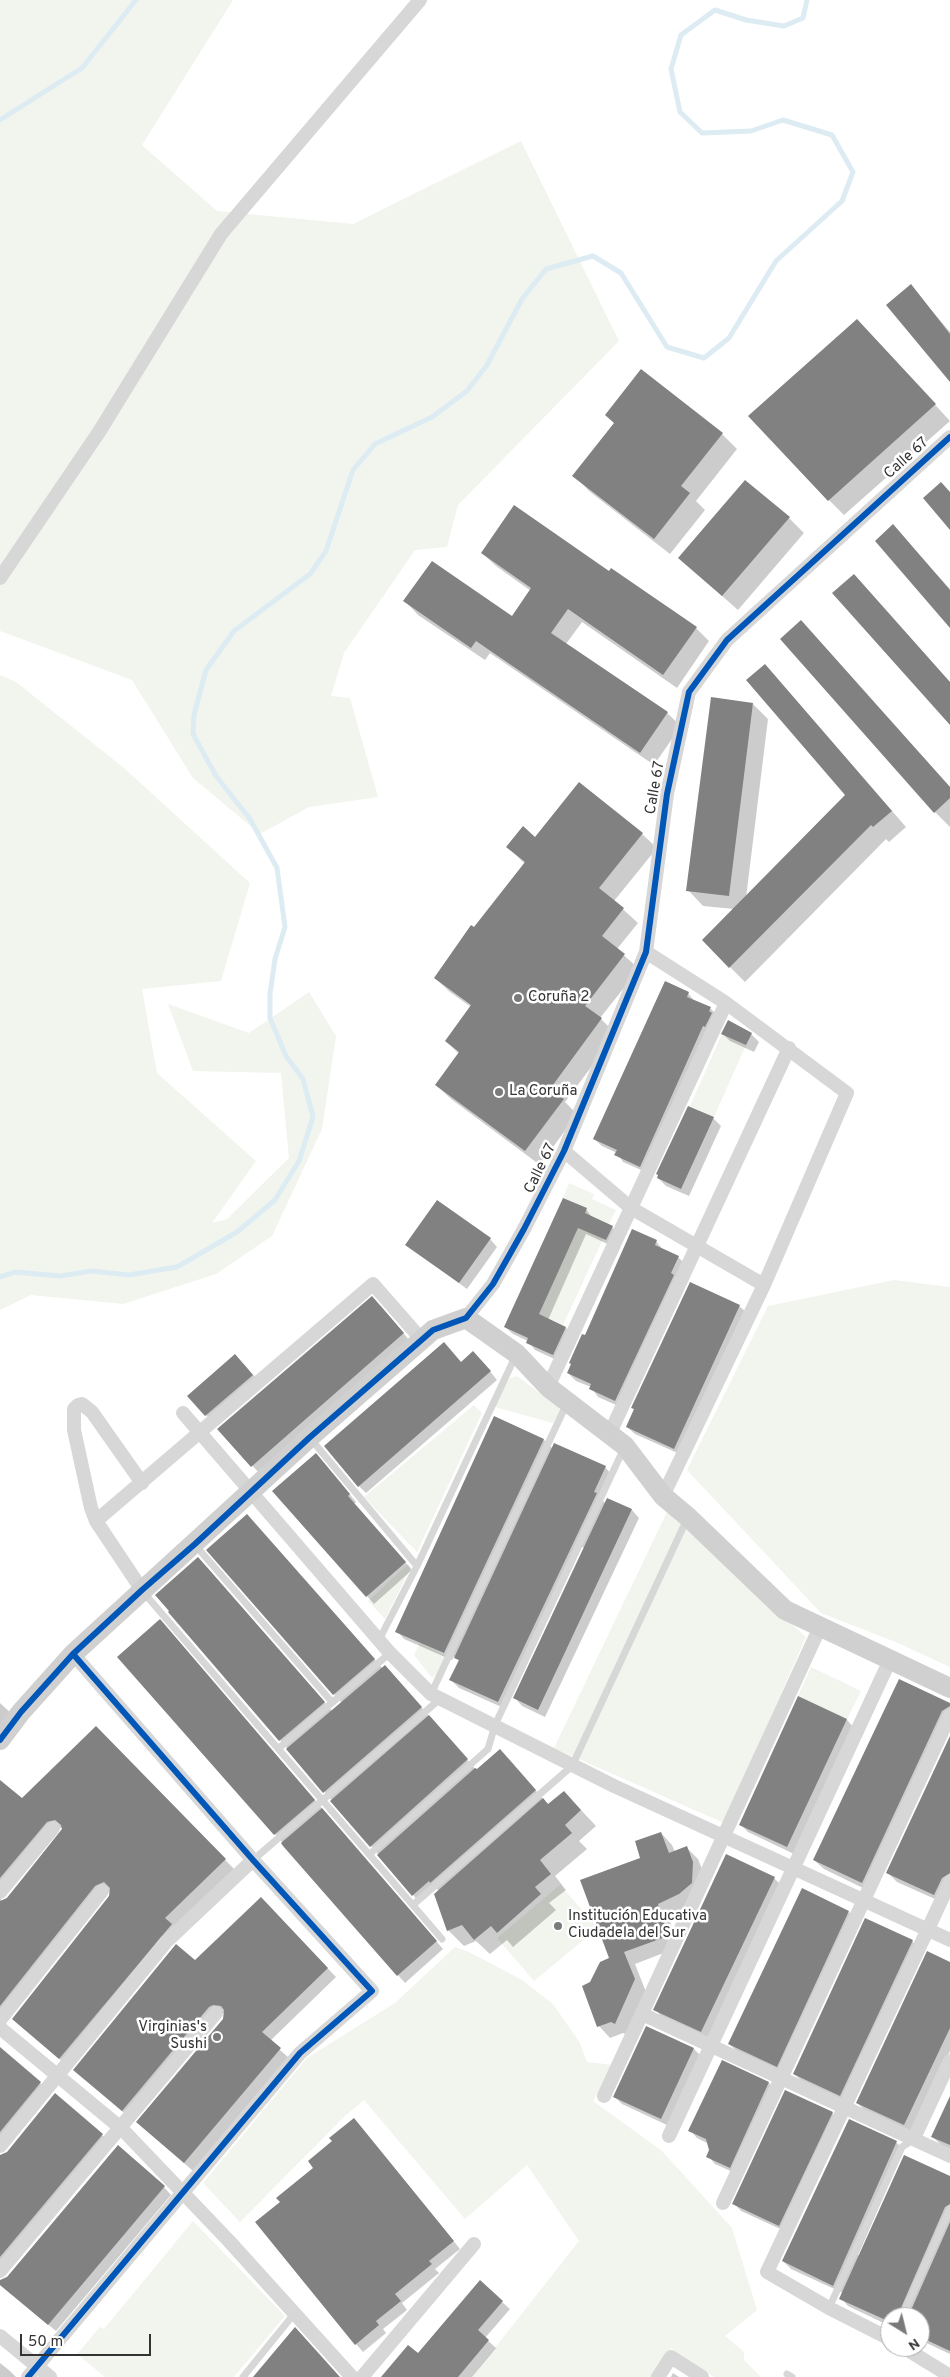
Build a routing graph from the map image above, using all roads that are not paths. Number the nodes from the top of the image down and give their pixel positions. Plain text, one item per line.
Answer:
1 (420, 0) edge
2 (950, 437) edge
3 (0, 578) edge
4 (646, 952) junction
5 (726, 1003) junction
6 (789, 1048) junction
7 (564, 1151) junction
8 (631, 1208) junction
9 (698, 1246) junction
10 (764, 1285) junction
11 (466, 1318) junction
12 (422, 1340) junction
13 (517, 1354) junction
14 (548, 1387) junction
15 (567, 1402) junction
16 (184, 1413) dead end
17 (200, 1432) junction
18 (309, 1438) junction
19 (617, 1441) junction
20 (142, 1483) junction
21 (250, 1493) junction
22 (663, 1496) junction
23 (688, 1517) junction
24 (96, 1521) junction
25 (195, 1544) junction
26 (417, 1566) junction
27 (142, 1590) junction
28 (820, 1627) junction
29 (379, 1640) junction
30 (390, 1653) junction
31 (73, 1654) junction
32 (890, 1660) junction
33 (950, 1688) edge
34 (435, 1697) junction
35 (332, 1702) junction
36 (950, 1715) edge
37 (494, 1724) junction
38 (0, 1740) edge
39 (279, 1748) junction
40 (572, 1766) junction
41 (325, 1800) junction
42 (53, 1828) dead end
43 (725, 1836) junction
44 (371, 1853) junction
45 (253, 1860) junction
46 (794, 1868) junction
47 (950, 1882) edge
48 (102, 1891) dead end
49 (0, 1892) edge
50 (865, 1901) junction
51 (414, 1904) junction
52 (928, 1930) junction
53 (442, 1939) dead end
54 (950, 1940) edge
55 (216, 2013) dead end
56 (642, 2014) junction
57 (0, 2020) edge
58 (0, 2028) edge
59 (711, 2047) junction
60 (950, 2061) edge
61 (58, 2075) junction
62 (781, 2078) junction
63 (604, 2096) dead end
64 (845, 2108) junction
65 (122, 2129) junction
66 (669, 2136) dead end
67 (914, 2138) junction
68 (0, 2146) edge
69 (950, 2156) edge
70 (183, 2194) junction
71 (723, 2203) dead end
72 (950, 2210) edge
73 (474, 2244) dead end
74 (0, 2271) edge
75 (906, 2307) edge
76 (829, 2308) junction
77 (294, 2314) junction
78 (880, 2334) edge
79 (0, 2336) edge
80 (919, 2357) edge
81 (32, 2371) edge
82 (946, 2375) edge
83 (50, 2377) edge
84 (242, 2377) edge
85 (352, 2377) edge
86 (362, 2377) edge
87 (658, 2377) edge
88 (702, 2377) edge

1 - 3 street
2 - 4 street, Calle 67
4 - 5 street
4 - 7 street, Calle 67
5 - 6 street
5 - 8 street
6 - 9 street
6 - 10 street
7 - 8 street
7 - 11 street, Calle 67
8 - 9 street
8 - 14 street
9 - 10 street
9 - 19 street
10 - 22 street
11 - 12 street
11 - 13 street
12 - 17 street
12 - 18 street
13 - 14 street
13 - 26 lane
14 - 15 street
15 - 19 street
15 - 34 lane
16 - 17 street
17 - 20 street
17 - 21 street
18 - 21 street
18 - 26 lane
19 - 22 street
19 - 37 lane
20 - 24 street
20 - 24 street
21 - 25 street
21 - 29 street
22 - 23 street
23 - 28 street
23 - 40 lane
24 - 27 street
25 - 27 street
25 - 35 lane
26 - 29 lane
27 - 31 street
27 - 39 lane
28 - 32 street
28 - 43 street
29 - 30 street
30 - 34 street
30 - 35 lane
31 - 38 street
31 - 45 street
32 - 33 street
32 - 46 street
34 - 37 street
34 - 41 lane
35 - 39 lane
36 - 50 street
37 - 40 street
37 - 44 lane
39 - 41 lane
40 - 43 street
40 - 51 lane
41 - 44 lane
41 - 45 lane
42 - 49 street
43 - 46 street
43 - 56 street
44 - 51 lane
45 - 61 street
45 - 70 street
46 - 50 street
46 - 59 street
47 - 52 street
48 - 57 street
50 - 52 street
50 - 62 street
51 - 53 lane
52 - 54 street
52 - 64 street
55 - 65 street
56 - 59 street
56 - 63 street
58 - 61 street
59 - 62 street
59 - 66 street
60 - 67 street
61 - 65 street
61 - 68 street
62 - 64 street
62 - 71 street
64 - 67 street
64 - 76 street
65 - 70 street
65 - 74 street
67 - 69 street
67 - 76 lane
70 - 77 street
70 - 81 street
72 - 75 lane
73 - 86 street
76 - 78 street
77 - 84 lane
77 - 85 street
79 - 81 street
80 - 82 street
81 - 83 street
87 - 88 street

